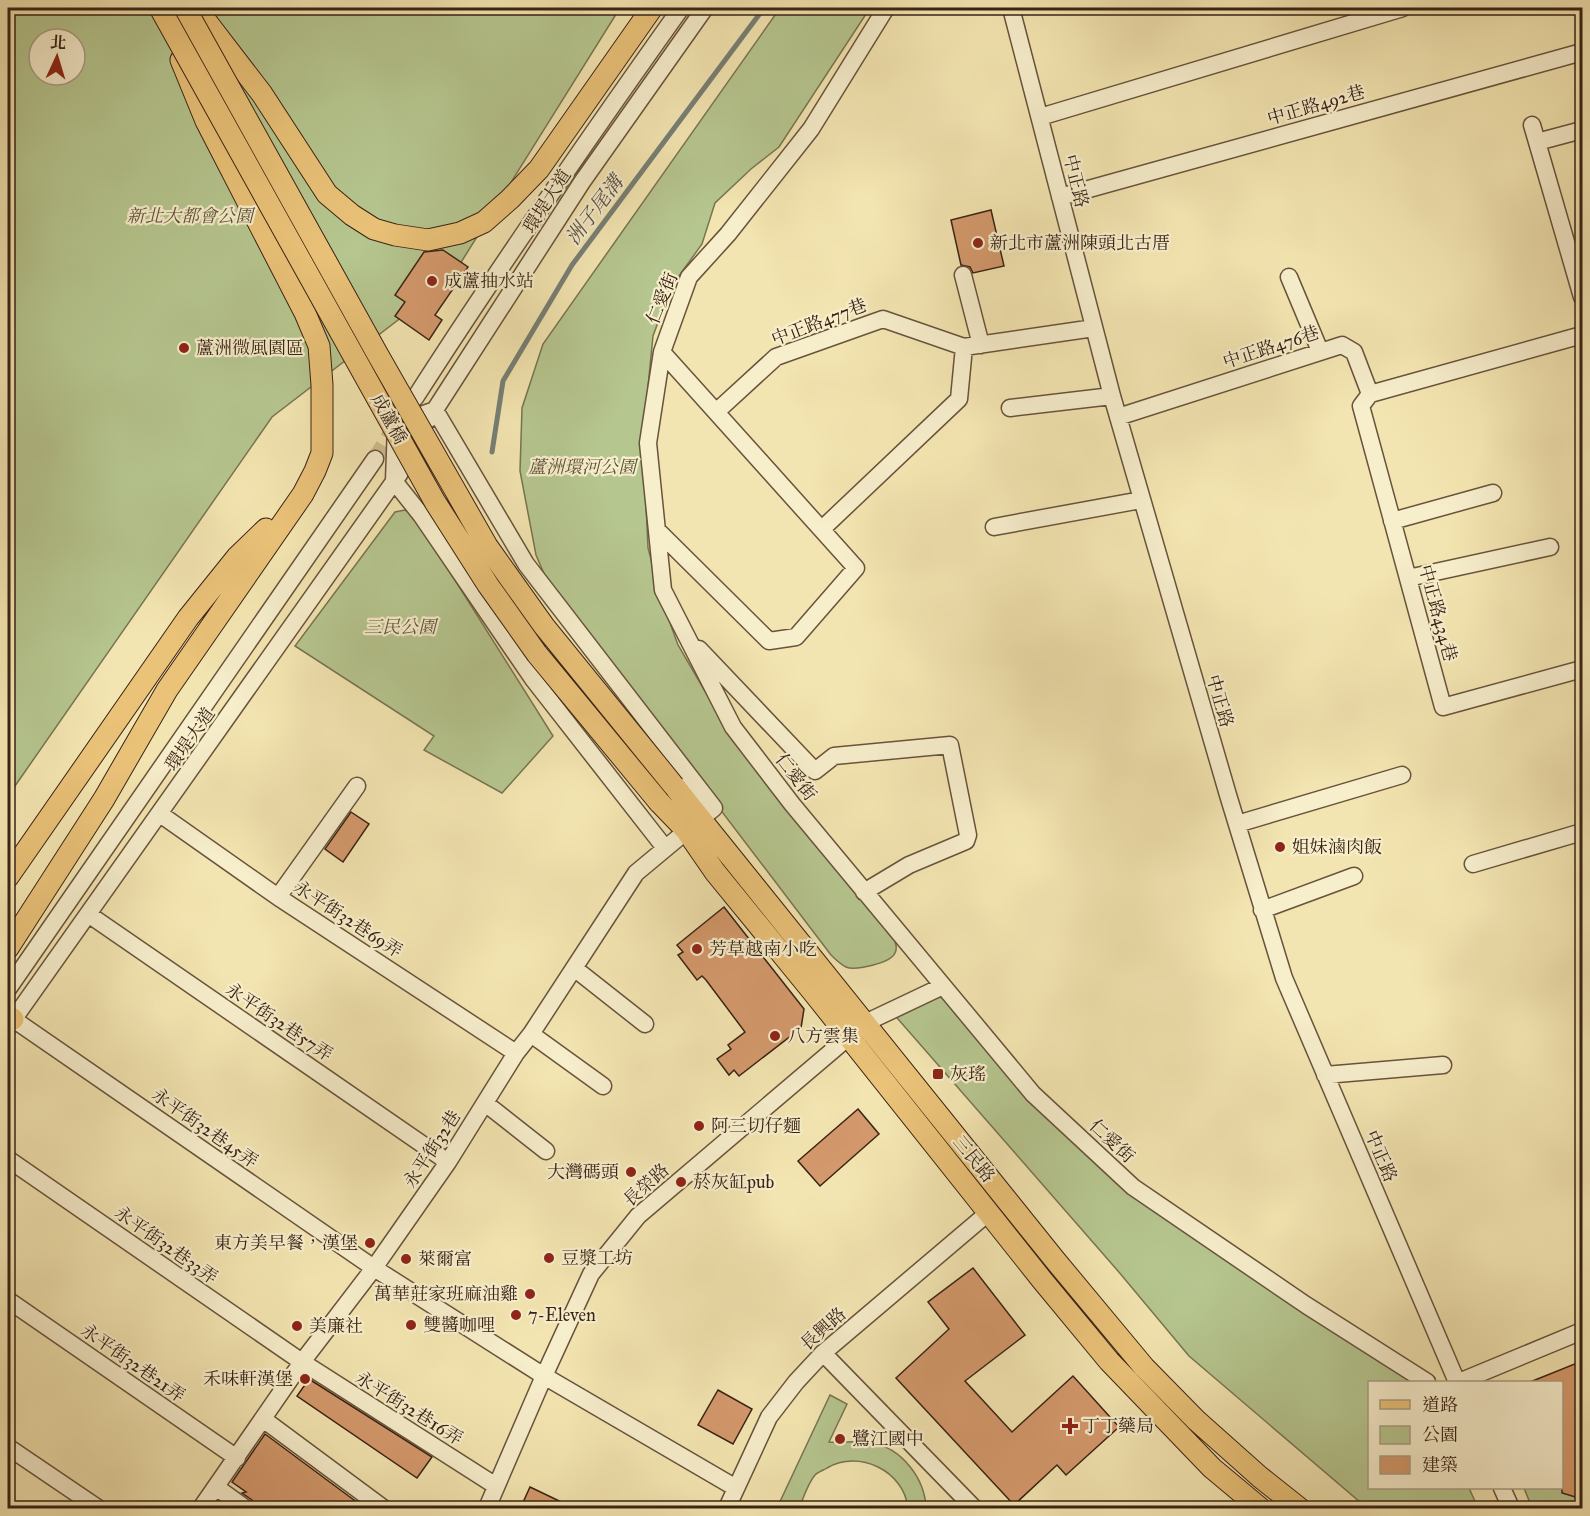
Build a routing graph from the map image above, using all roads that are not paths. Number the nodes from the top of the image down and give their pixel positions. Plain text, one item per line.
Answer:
1 (159, 8) edge
2 (185, 8) edge
3 (196, 8) edge
4 (652, 8) edge
5 (681, 8) edge
6 (705, 8) edge
7 (886, 8) edge
8 (1011, 8) edge
9 (1403, 8) edge
10 (1582, 52) edge
11 (1040, 117) junction
12 (1532, 124) dead end
13 (1582, 130) edge
14 (1538, 142) junction
15 (1060, 196) junction
16 (963, 274) dead end
17 (1289, 277) dead end
18 (1581, 288) edge
19 (1094, 328) junction
20 (1582, 335) edge
21 (981, 345) junction
22 (964, 348) junction
23 (662, 351) junction
24 (1320, 351) junction
25 (1370, 394) junction
26 (1112, 396) junction
27 (415, 398) dead end
28 (1011, 408) dead end
29 (716, 412) junction
30 (432, 415) junction
31 (1118, 417) junction
32 (375, 459) tunnel mouth
33 (398, 476) junction
34 (1493, 493) dead end
35 (303, 494) junction
36 (1141, 500) junction
37 (1392, 521) junction
38 (994, 527) dead end
39 (822, 529) junction
40 (658, 531) junction
41 (1550, 547) dead end
42 (1408, 578) junction
43 (684, 633) junction
44 (1582, 669) edge
45 (1402, 775) dead end
46 (357, 786) dead end
47 (674, 786) joint
48 (659, 802) joint
49 (160, 814) junction
50 (693, 824) junction
51 (1237, 824) junction
52 (1582, 832) edge
53 (665, 848) junction
54 (1473, 864) dead end
55 (1354, 876) dead end
56 (8, 877) edge
57 (864, 892) junction
58 (278, 897) junction
59 (1263, 910) junction
60 (88, 915) junction
61 (8, 948) edge
62 (574, 968) junction
63 (943, 986) junction
64 (8, 989) edge
65 (10, 1021) edge
66 (645, 1024) dead end
67 (857, 1030) junction
68 (531, 1034) junction
69 (516, 1053) junction
70 (1443, 1065) dead end
71 (1325, 1075) junction
72 (603, 1086) dead end
73 (484, 1103) junction
74 (546, 1151) dead end
75 (8, 1160) edge
76 (448, 1162) junction
77 (988, 1213) junction
78 (374, 1268) junction
79 (8, 1300) edge
80 (1582, 1331) edge
81 (823, 1353) junction
82 (302, 1362) junction
83 (544, 1376) junction
84 (1424, 1381) edge
85 (1457, 1381) edge
86 (1463, 1381) edge
87 (263, 1419) junction
88 (8, 1446) edge
89 (237, 1458) junction
90 (496, 1486) junction
91 (216, 1487) junction
92 (736, 1488) junction
93 (1502, 1489) edge
94 (1257, 1508) edge
95 (98, 1509) edge
96 (201, 1509) edge
97 (245, 1509) edge
98 (383, 1509) edge
99 (487, 1509) edge
100 (727, 1509) edge
101 (974, 1509) edge
102 (1299, 1509) edge
103 (1511, 1509) edge

1 - 35 main road, bridge
1 - 48 main road, 成蘆橋, bridge
2 - 47 main road, 成蘆橋, bridge
3 - 4 main road
5 - 27 street, 環堤大道
6 - 30 street, 環堤大道
7 - 23 street, 仁愛街
8 - 11 street, 中正路
9 - 11 street
10 - 15 street, 中正路492巷
11 - 15 street, 中正路
12 - 14 street
13 - 14 street
14 - 18 street
15 - 19 street, 中正路
16 - 21 street
17 - 24 street
19 - 21 street, 中正路477巷
19 - 26 street, 中正路
20 - 25 street
21 - 22 street, 中正路477巷
22 - 29 street, 中正路477巷
22 - 39 street
23 - 29 street
23 - 40 street, 仁愛街
24 - 25 street, 中正路476巷
24 - 31 street, 中正路476巷
25 - 37 street, 中正路434巷
26 - 28 street
26 - 31 street, 中正路
29 - 39 street
30 - 33 street
30 - 50 street
31 - 36 street, 中正路
32 - 64 street, 環堤大道
33 - 49 street, 環堤大道
33 - 53 street
34 - 37 street
35 - 56 main road
35 - 61 main road
36 - 38 street
36 - 51 street, 中正路
37 - 42 street, 中正路434巷
39 - 40 street
40 - 43 street, 仁愛街
41 - 42 street
42 - 44 street, 中正路434巷
43 - 57 street, 仁愛街
43 - 57 street
45 - 51 street
46 - 58 street
47 - 50 main road, 三民路
48 - 50 main road, 三民路
49 - 58 street, 永平街32巷69弄
49 - 60 street, 環堤大道
50 - 53 street, 永平街32巷
50 - 67 main road, 三民路
51 - 59 street, 中正路
52 - 54 street
53 - 62 street, 永平街32巷
55 - 59 street
57 - 63 street, 仁愛街
58 - 69 street, 永平街32巷69弄
59 - 71 street, 中正路
60 - 65 street, 環堤大道
60 - 76 street, 永平街32巷57弄
62 - 66 street
62 - 68 street, 永平街32巷
63 - 67 street, 長榮路
63 - 84 street, 仁愛街
65 - 78 street, 永平街32巷45弄
67 - 77 main road, 三民路
67 - 83 street, 長榮路
67 - 102 main road, 三民路
68 - 69 street, 永平街32巷
68 - 72 street
69 - 73 street, 永平街32巷
70 - 71 street
71 - 85 street, 中正路
73 - 74 street
73 - 76 street, 永平街32巷
75 - 82 street, 永平街32巷33弄
76 - 78 street, 永平街32巷
77 - 81 street, 長興路
77 - 94 main road, 三民路
78 - 82 street, 永平街32巷
78 - 83 street, 永平街32巷45弄
79 - 89 street, 永平街32巷21弄
80 - 86 street
81 - 92 street, 長興路
81 - 101 street
82 - 87 street, 永平街32巷
82 - 90 street, 永平街32巷16弄
83 - 90 street, 長榮路
83 - 92 street, 永平街32巷45弄
87 - 89 street, 永平街32巷
87 - 98 street
88 - 95 street
89 - 91 street, 永平街32巷
90 - 99 street, 長榮路
91 - 96 street, 永平街32巷
91 - 97 street
92 - 100 street, 長興路
93 - 103 street

